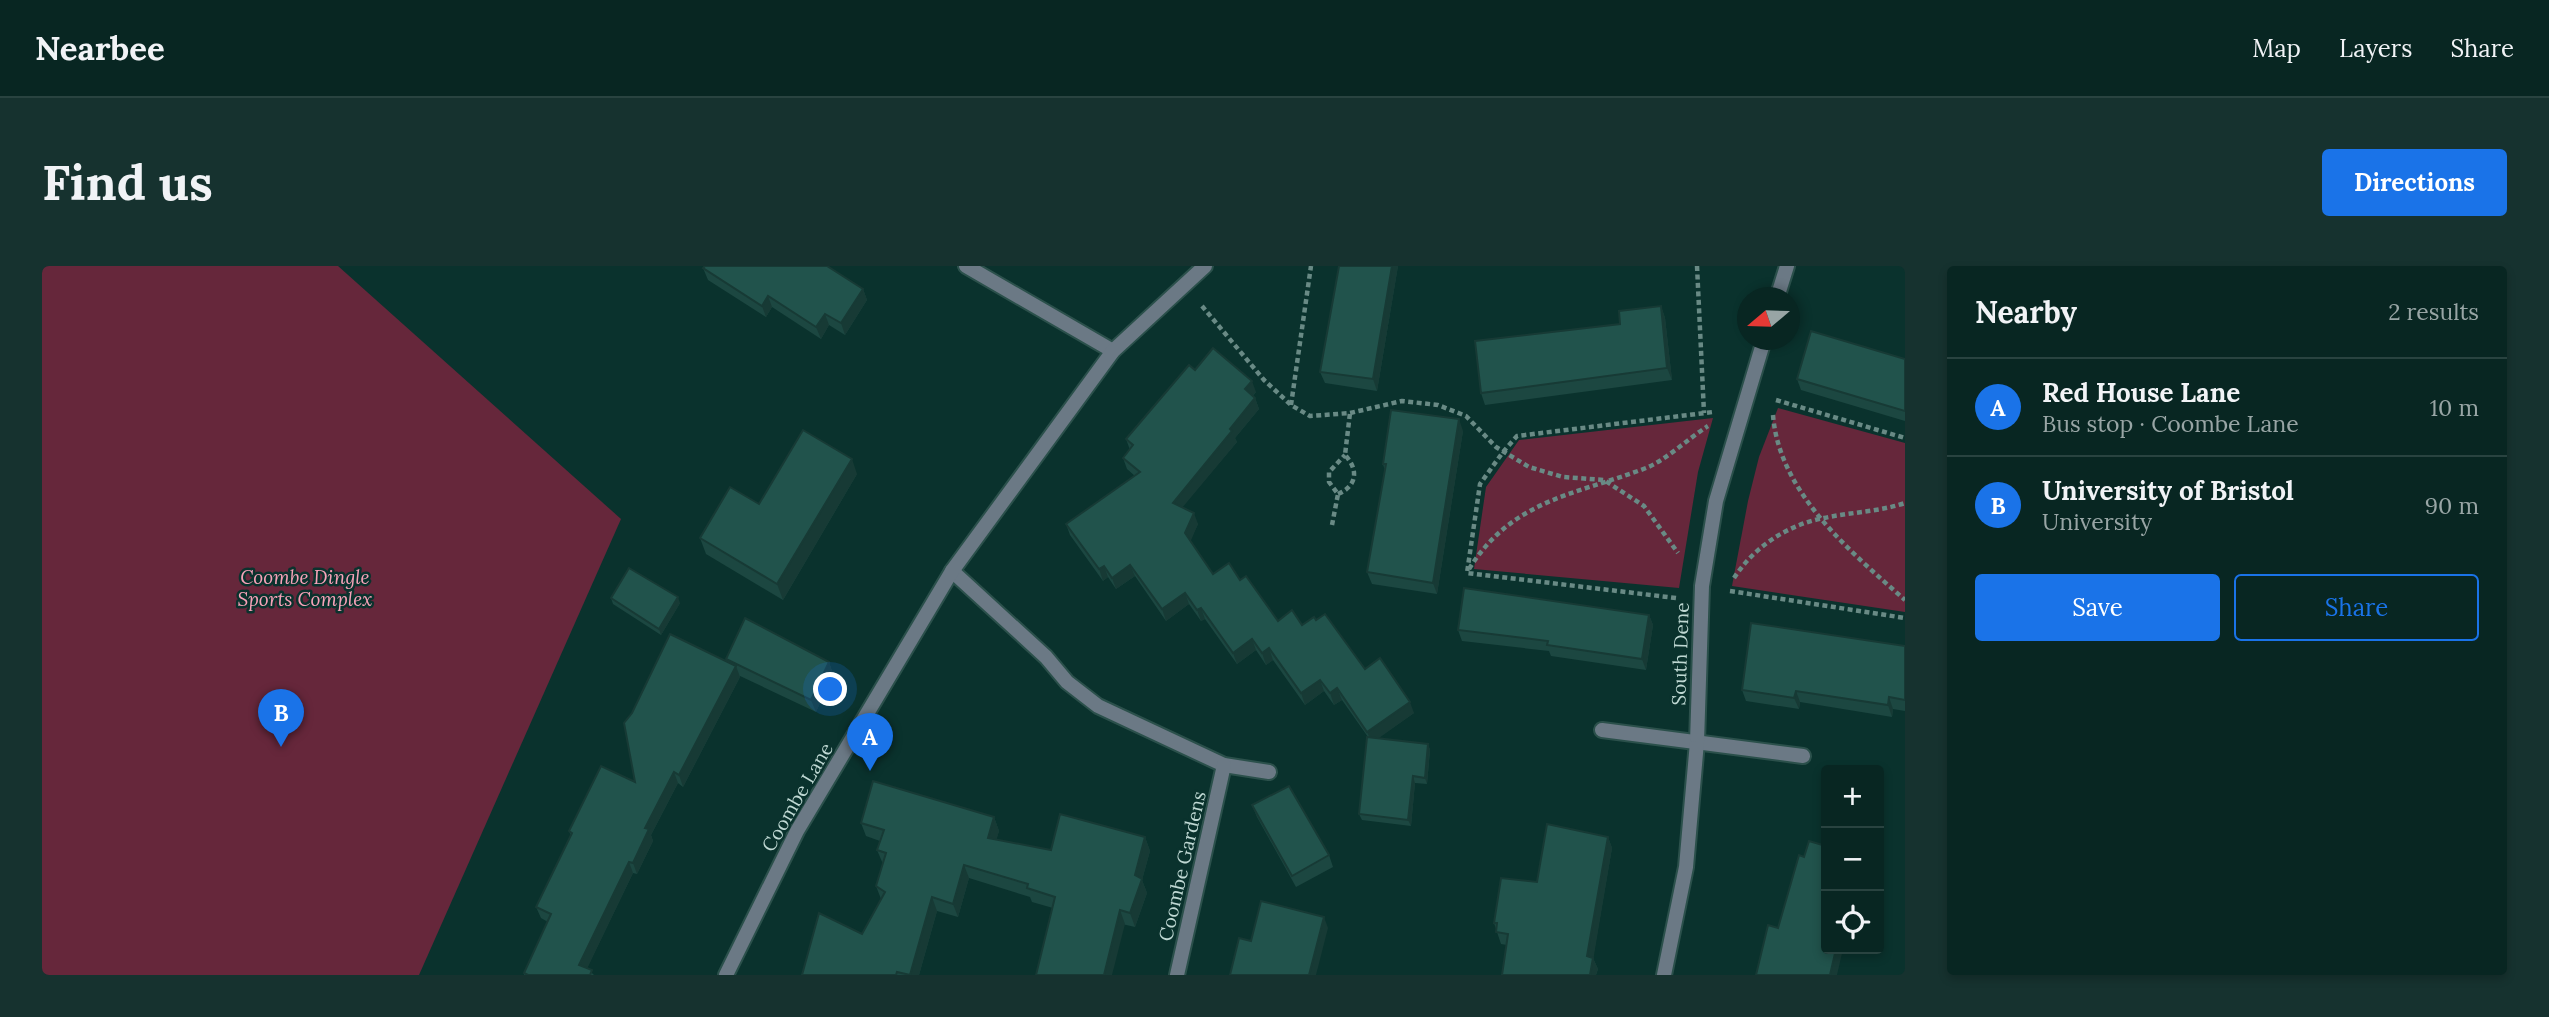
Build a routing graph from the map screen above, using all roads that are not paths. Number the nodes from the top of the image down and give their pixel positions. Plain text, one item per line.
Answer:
1 (966, 266) edge
2 (1205, 266) edge
3 (1787, 266) edge
4 (1780, 287) edge
5 (1760, 350) edge
6 (1113, 351) junction
7 (952, 571) junction
8 (1602, 730) dead end
9 (1697, 742) junction
10 (1803, 756) dead end
11 (1224, 765) junction
12 (1269, 772) dead end
13 (726, 975) edge
14 (1177, 975) edge
15 (1664, 975) edge

1 - 6 street
2 - 6 street, Coombe Lane
3 - 4 street
5 - 9 street, South Dene
6 - 7 street, Coombe Lane
7 - 11 street
7 - 13 street, Coombe Lane
8 - 9 street
9 - 10 street
9 - 15 street, South Dene
11 - 12 street
11 - 14 street, Coombe Gardens

